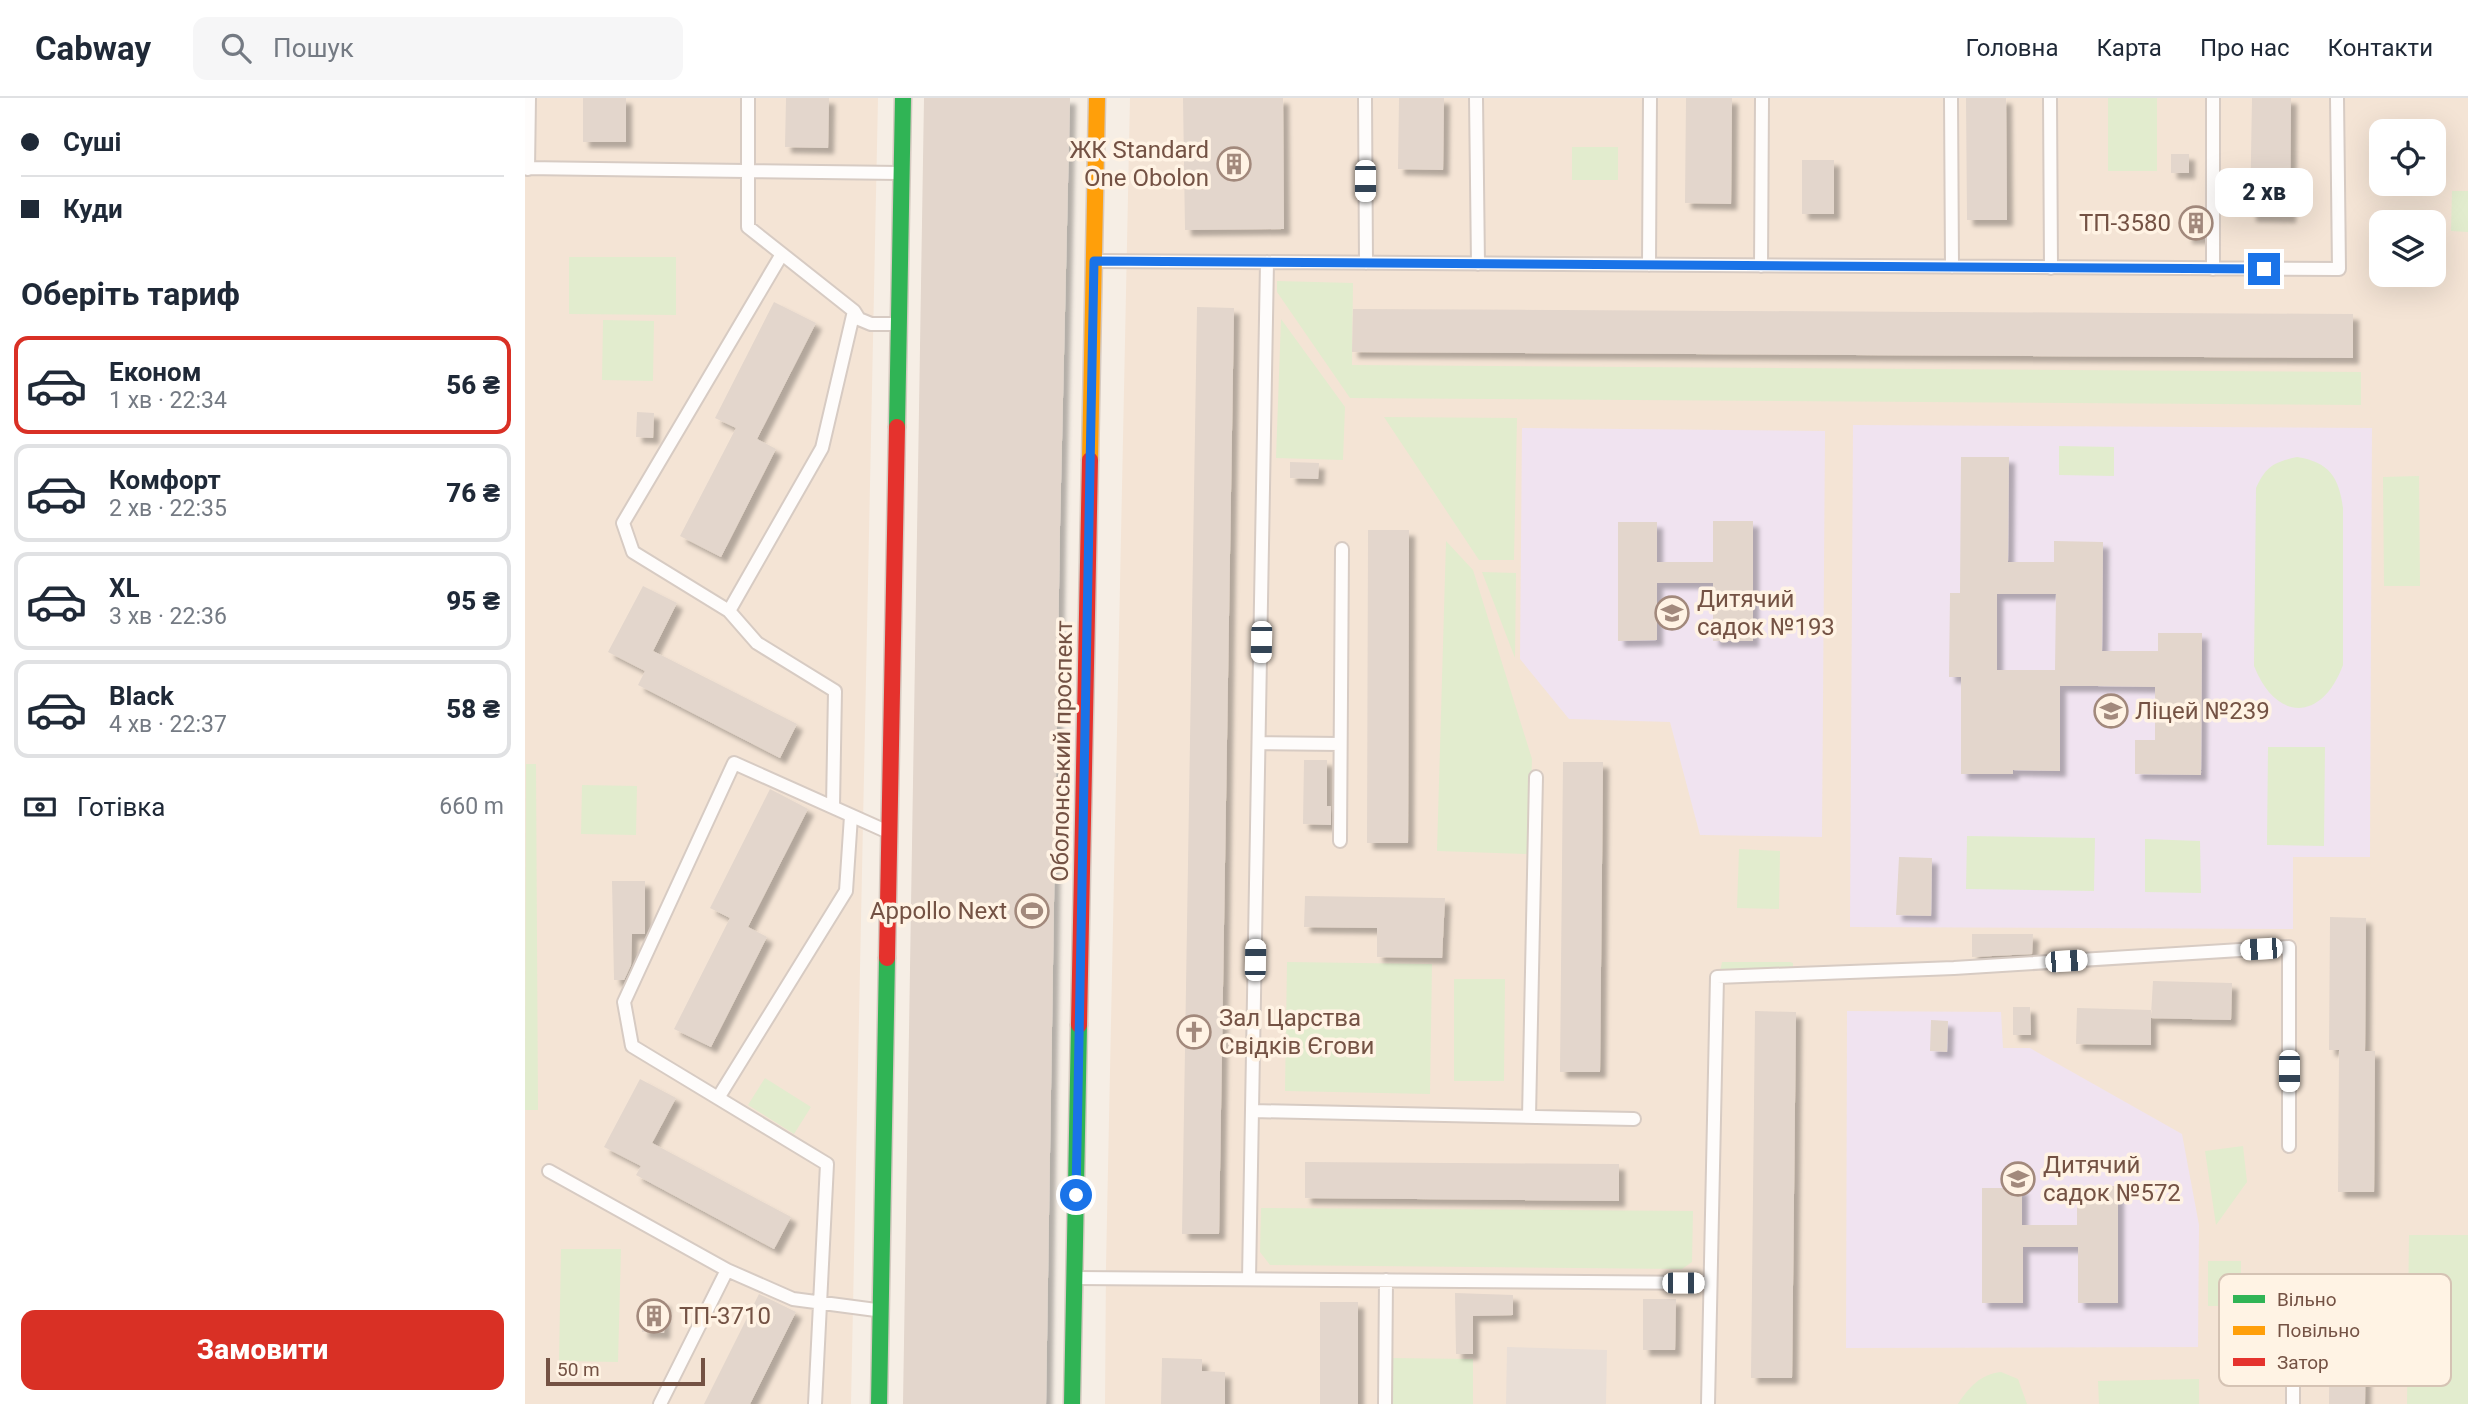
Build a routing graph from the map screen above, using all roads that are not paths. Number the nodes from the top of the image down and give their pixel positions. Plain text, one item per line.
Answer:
1 (529, 98) edge
2 (748, 98) edge
3 (903, 98) edge
4 (1097, 98) edge
5 (1365, 98) edge
6 (1476, 98) edge
7 (1650, 98) edge
8 (1762, 98) edge
9 (1951, 98) edge
10 (2050, 98) edge
11 (2213, 98) edge
12 (2337, 98) edge
13 (527, 169) edge
14 (747, 171) junction
15 (901, 173) junction
16 (782, 254) junction
17 (1094, 261) junction
18 (1267, 262) junction
19 (1366, 263) junction
20 (1478, 264) junction
21 (1649, 265) junction
22 (1761, 265) junction
23 (1952, 267) junction
24 (2051, 268) junction
25 (2213, 269) junction
26 (854, 311) junction
27 (898, 324) junction
28 (1342, 550) dead end
29 (729, 611) junction
30 (1259, 743) junction
31 (1340, 744) junction
32 (1537, 777) dead end
33 (833, 807) junction
34 (852, 816) junction
35 (890, 833) junction
36 (1340, 841) dead end
37 (718, 1098) junction
38 (1252, 1111) junction
39 (1529, 1116) junction
40 (1634, 1119) dead end
41 (2289, 1146) dead end
42 (549, 1171) dead end
43 (727, 1270) junction
44 (1075, 1278) junction
45 (1249, 1279) junction
46 (1385, 1280) junction
47 (1710, 1283) junction
48 (821, 1303) junction
49 (880, 1311) junction
50 (2293, 1386) edge
51 (660, 1404) edge
52 (815, 1404) edge
53 (879, 1404) edge
54 (1072, 1404) edge
55 (1385, 1404) edge
56 (1708, 1404) edge
57 (2293, 1404) edge

1 - 13 lane
2 - 14 lane
3 - 15 main road
4 - 17 main road, Оболонський проспект
5 - 19 lane
6 - 20 lane
7 - 21 lane
8 - 22 lane
9 - 23 lane
10 - 24 lane
11 - 25 lane
12 - 25 lane
13 - 14 lane
14 - 15 lane
14 - 16 lane
15 - 27 main road
16 - 26 lane
16 - 29 lane
17 - 18 lane
17 - 44 main road, Оболонський проспект
18 - 19 lane
18 - 30 lane
19 - 20 lane
20 - 21 lane
21 - 22 lane
22 - 23 lane
23 - 24 lane
24 - 25 lane
26 - 27 lane
26 - 29 lane
27 - 35 main road
28 - 31 lane
29 - 33 lane
30 - 31 lane
30 - 38 lane
31 - 36 lane
32 - 39 lane
33 - 34 lane
33 - 37 lane
34 - 35 lane
34 - 37 lane
35 - 49 main road
37 - 48 lane
38 - 39 lane
38 - 45 lane
39 - 40 lane
41 - 47 lane
42 - 43 lane
43 - 48 lane
43 - 51 lane
44 - 45 lane
44 - 54 main road, Оболонський проспект
45 - 46 lane
46 - 47 lane
46 - 55 lane
47 - 56 lane
48 - 49 lane
48 - 52 lane
49 - 53 main road
50 - 57 lane

